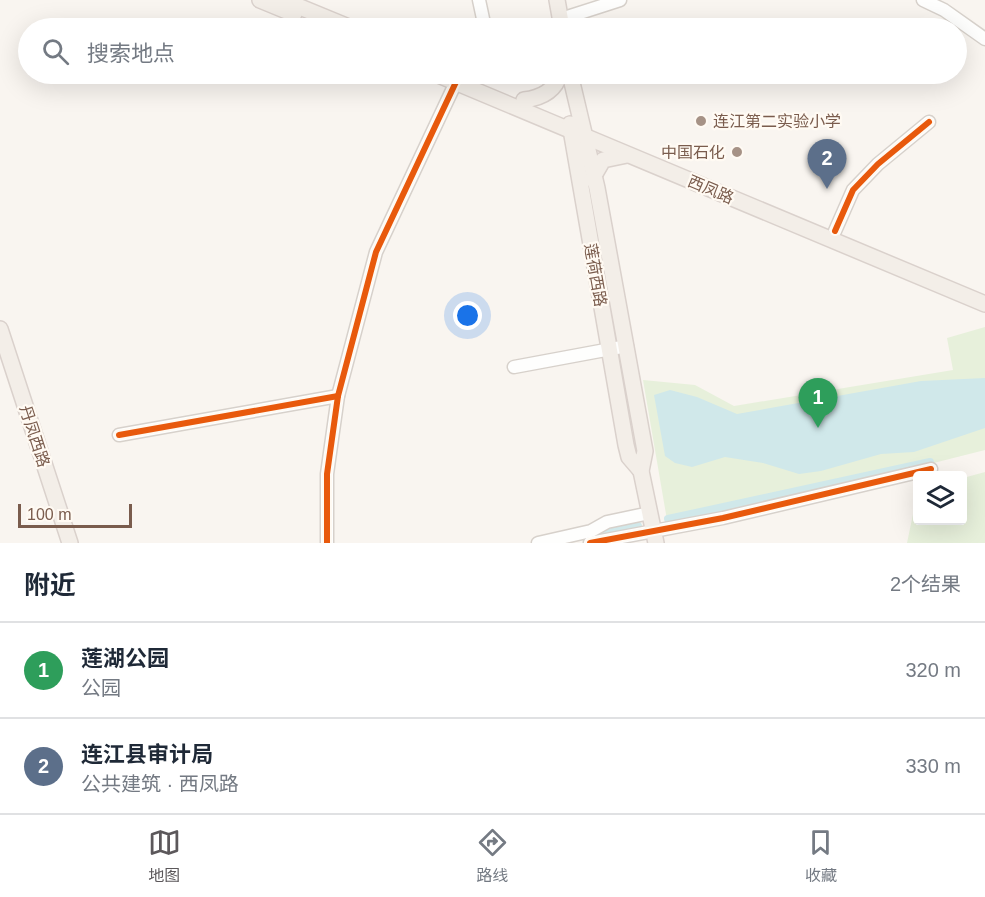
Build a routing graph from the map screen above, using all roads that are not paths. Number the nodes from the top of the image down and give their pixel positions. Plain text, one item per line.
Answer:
1 (260, 0) edge
2 (283, 0) edge
3 (479, 0) edge
4 (550, 0) edge
5 (557, 0) edge
6 (620, 0) edge
7 (923, 0) edge
8 (304, 18) edge
9 (327, 18) edge
10 (483, 18) edge
11 (556, 18) edge
12 (558, 18) edge
13 (576, 18) edge
14 (954, 18) edge
15 (967, 27) edge
16 (985, 39) edge
17 (455, 84) edge
18 (472, 84) edge
19 (476, 84) edge
20 (556, 84) edge
21 (564, 84) edge
22 (571, 84) edge
23 (524, 100) junction
24 (929, 122) dead end
25 (576, 128) junction
26 (630, 155) junction
27 (586, 180) junction
28 (835, 231) junction
29 (985, 294) edge
30 (985, 304) edge
31 (0, 329) edge
32 (627, 346) junction
33 (609, 349) junction
34 (0, 360) edge
35 (514, 367) dead end
36 (338, 396) junction
37 (119, 435) dead end
38 (931, 469) dead end
39 (642, 471) junction
40 (650, 513) junction
41 (655, 538) edge
42 (60, 543) edge
43 (70, 543) edge
44 (327, 543) edge
45 (538, 543) edge
46 (590, 543) edge

1 - 8 main road
2 - 9 main road
3 - 10 street
4 - 11 main road
5 - 12 main road
6 - 13 street
7 - 14 street
15 - 16 street
17 - 36 street
18 - 25 main road, 西凤路
19 - 23 main road, 西凤路
20 - 23 main road
21 - 25 main road, 莲荷西路
22 - 25 main road, 莲荷西路
23 - 25 main road, 西凤路
24 - 28 street
25 - 26 main road, 西凤路
25 - 27 main road, 莲荷西路
25 - 28 main road, 西凤路
26 - 27 main road
26 - 30 main road, 西凤路
27 - 32 main road, 莲荷西路
27 - 33 main road, 莲荷西路
28 - 29 main road, 西凤路
31 - 43 main road, 丹凤西路
32 - 33 street
32 - 39 main road, 莲荷西路
33 - 35 street
33 - 39 main road, 莲荷西路
34 - 42 main road, 丹凤西路
36 - 37 street
36 - 44 street
38 - 41 street
39 - 40 main road, 莲荷西路
40 - 41 main road, 莲荷西路
40 - 45 street
41 - 46 street

